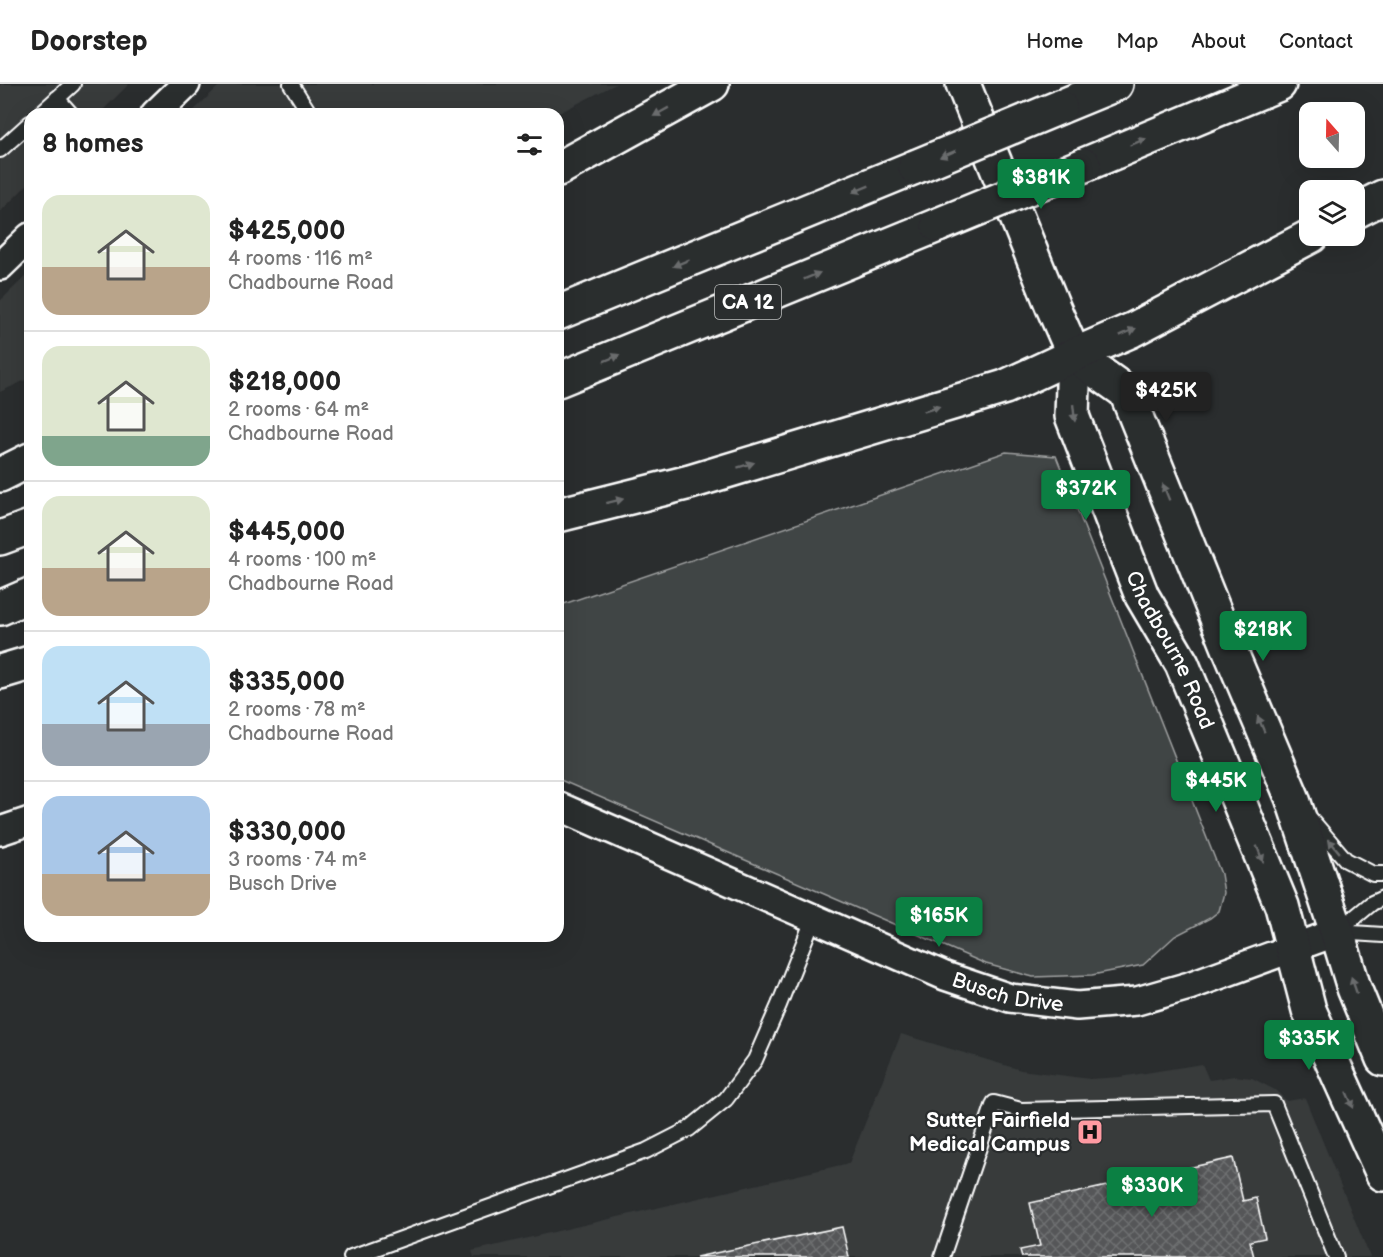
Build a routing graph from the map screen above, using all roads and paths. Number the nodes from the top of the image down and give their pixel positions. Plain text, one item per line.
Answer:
1 (73, 84) edge
2 (186, 84) edge
3 (291, 84) edge
4 (712, 84) edge
5 (963, 84) edge
6 (1116, 84) edge
7 (1279, 84) edge
8 (57, 98) junction
9 (46, 108) edge
10 (66, 108) edge
11 (161, 108) edge
12 (306, 108) edge
13 (24, 128) edge
14 (0, 150) edge
15 (564, 166) edge
16 (1383, 197) edge
17 (1365, 206) edge
18 (1299, 242) edge
19 (24, 247) edge
20 (0, 266) edge
21 (564, 311) edge
22 (1074, 355) junction
23 (564, 378) edge
24 (24, 463) edge
25 (0, 475) edge
26 (564, 514) edge
27 (24, 529) edge
28 (0, 538) edge
29 (24, 598) edge
30 (0, 608) edge
31 (24, 665) edge
32 (0, 672) edge
33 (1292, 797) junction
34 (564, 809) edge
35 (24, 823) edge
36 (0, 831) edge
37 (1383, 874) edge
38 (1383, 898) edge
39 (814, 917) junction
40 (1337, 932) junction
41 (1383, 935) edge
42 (1293, 947) junction
43 (1383, 1059) edge
44 (1383, 1174) edge
45 (351, 1257) edge
46 (942, 1257) edge
47 (1336, 1257) edge

1 - 8 lane
2 - 11 street
3 - 12 lane
4 -> 15 main road
5 - 22 main road, Chadbourne Road
6 -> 21 main road, bridge
23 -> 7 main road, CA 12, bridge
8 - 9 lane
8 - 10 lane
13 - 14 lane
16 - 17 main road
22 -> 18 main road
19 - 20 street
26 -> 22 main road
33 -> 22 main road
22 -> 42 main road, Chadbourne Road
24 - 25 main road
27 - 28 main road
29 - 30 main road
31 - 32 main road
37 -> 33 lane
33 - 40 main road
34 - 39 street, Busch Drive
35 - 36 street
38 - 40 lane
39 - 42 street, Busch Drive
39 - 45 lane
40 - 41 lane
40 - 42 street, Busch Drive
43 -> 40 main road
42 -> 44 main road, Chadbourne Road
46 - 47 lane

